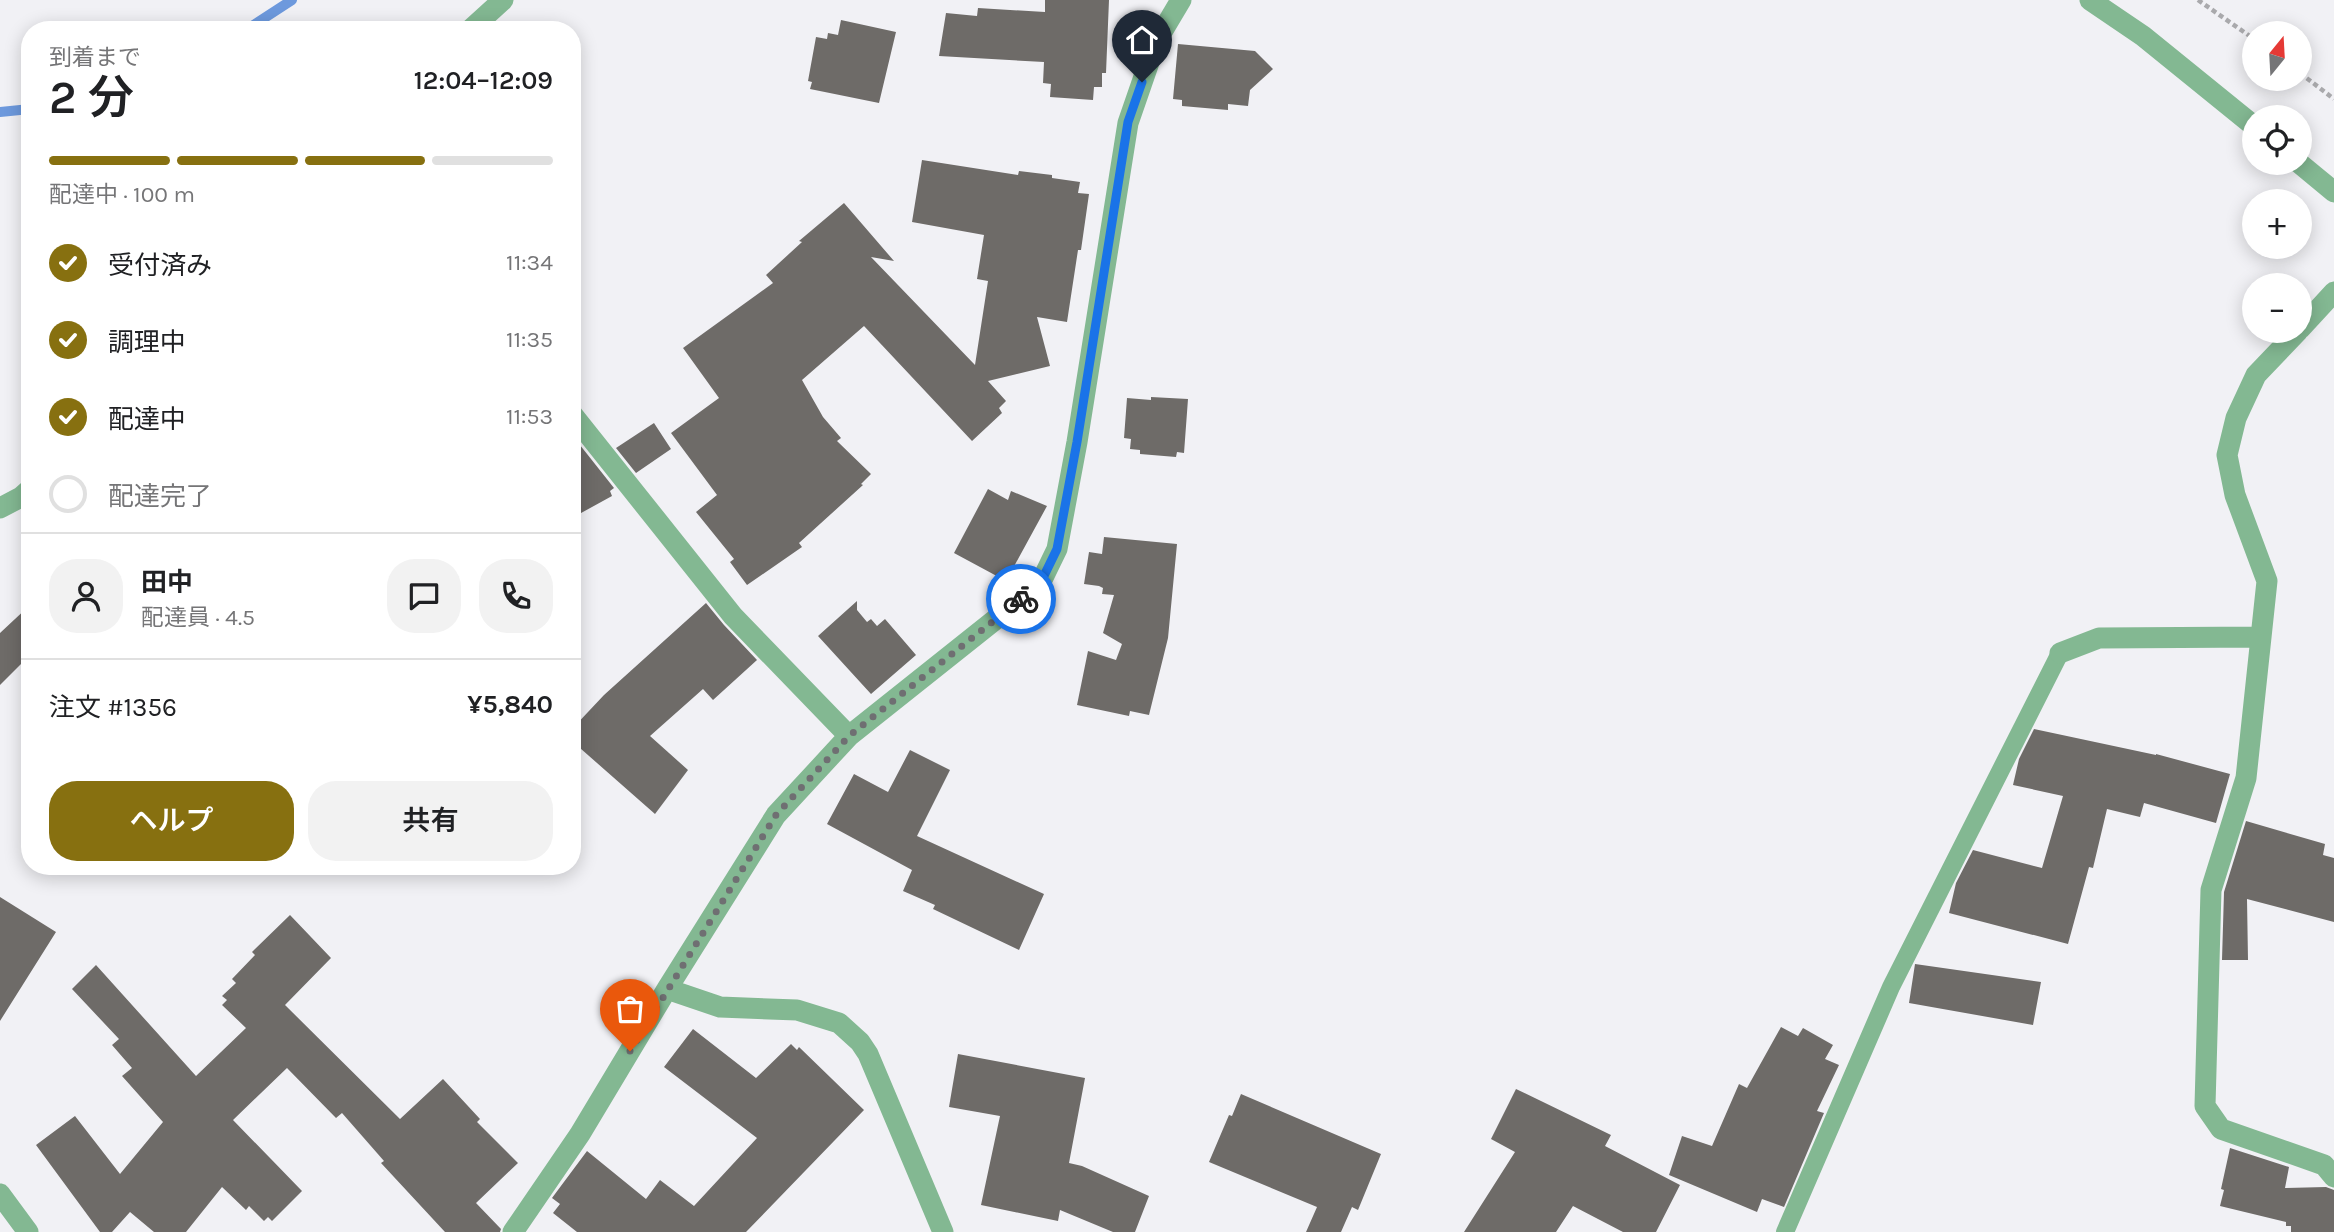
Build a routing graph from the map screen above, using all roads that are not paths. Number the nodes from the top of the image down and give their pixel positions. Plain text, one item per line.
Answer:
1 (503, 0) edge
2 (1181, 0) edge
3 (2090, 0) edge
4 (480, 21) edge
5 (2242, 116) edge
6 (2312, 173) edge
7 (2334, 191) edge
8 (2334, 292) edge
9 (2312, 316) edge
10 (2287, 343) edge
11 (581, 425) edge
12 (21, 498) edge
13 (0, 508) edge
14 (2261, 637) junction
15 (2060, 653) joint
16 (849, 736) junction
17 (667, 989) junction
18 (2334, 1177) edge
19 (0, 1194) edge
20 (28, 1232) edge
21 (513, 1232) edge
22 (943, 1232) edge
23 (1784, 1232) edge

1 - 4 street
2 - 16 street
3 - 5 street
6 - 7 street
8 - 9 street
10 - 14 street
11 - 16 street
12 - 13 street
14 - 15 street
14 - 18 street
15 - 23 lane
16 - 17 street
17 - 21 street
17 - 22 street
19 - 20 street

